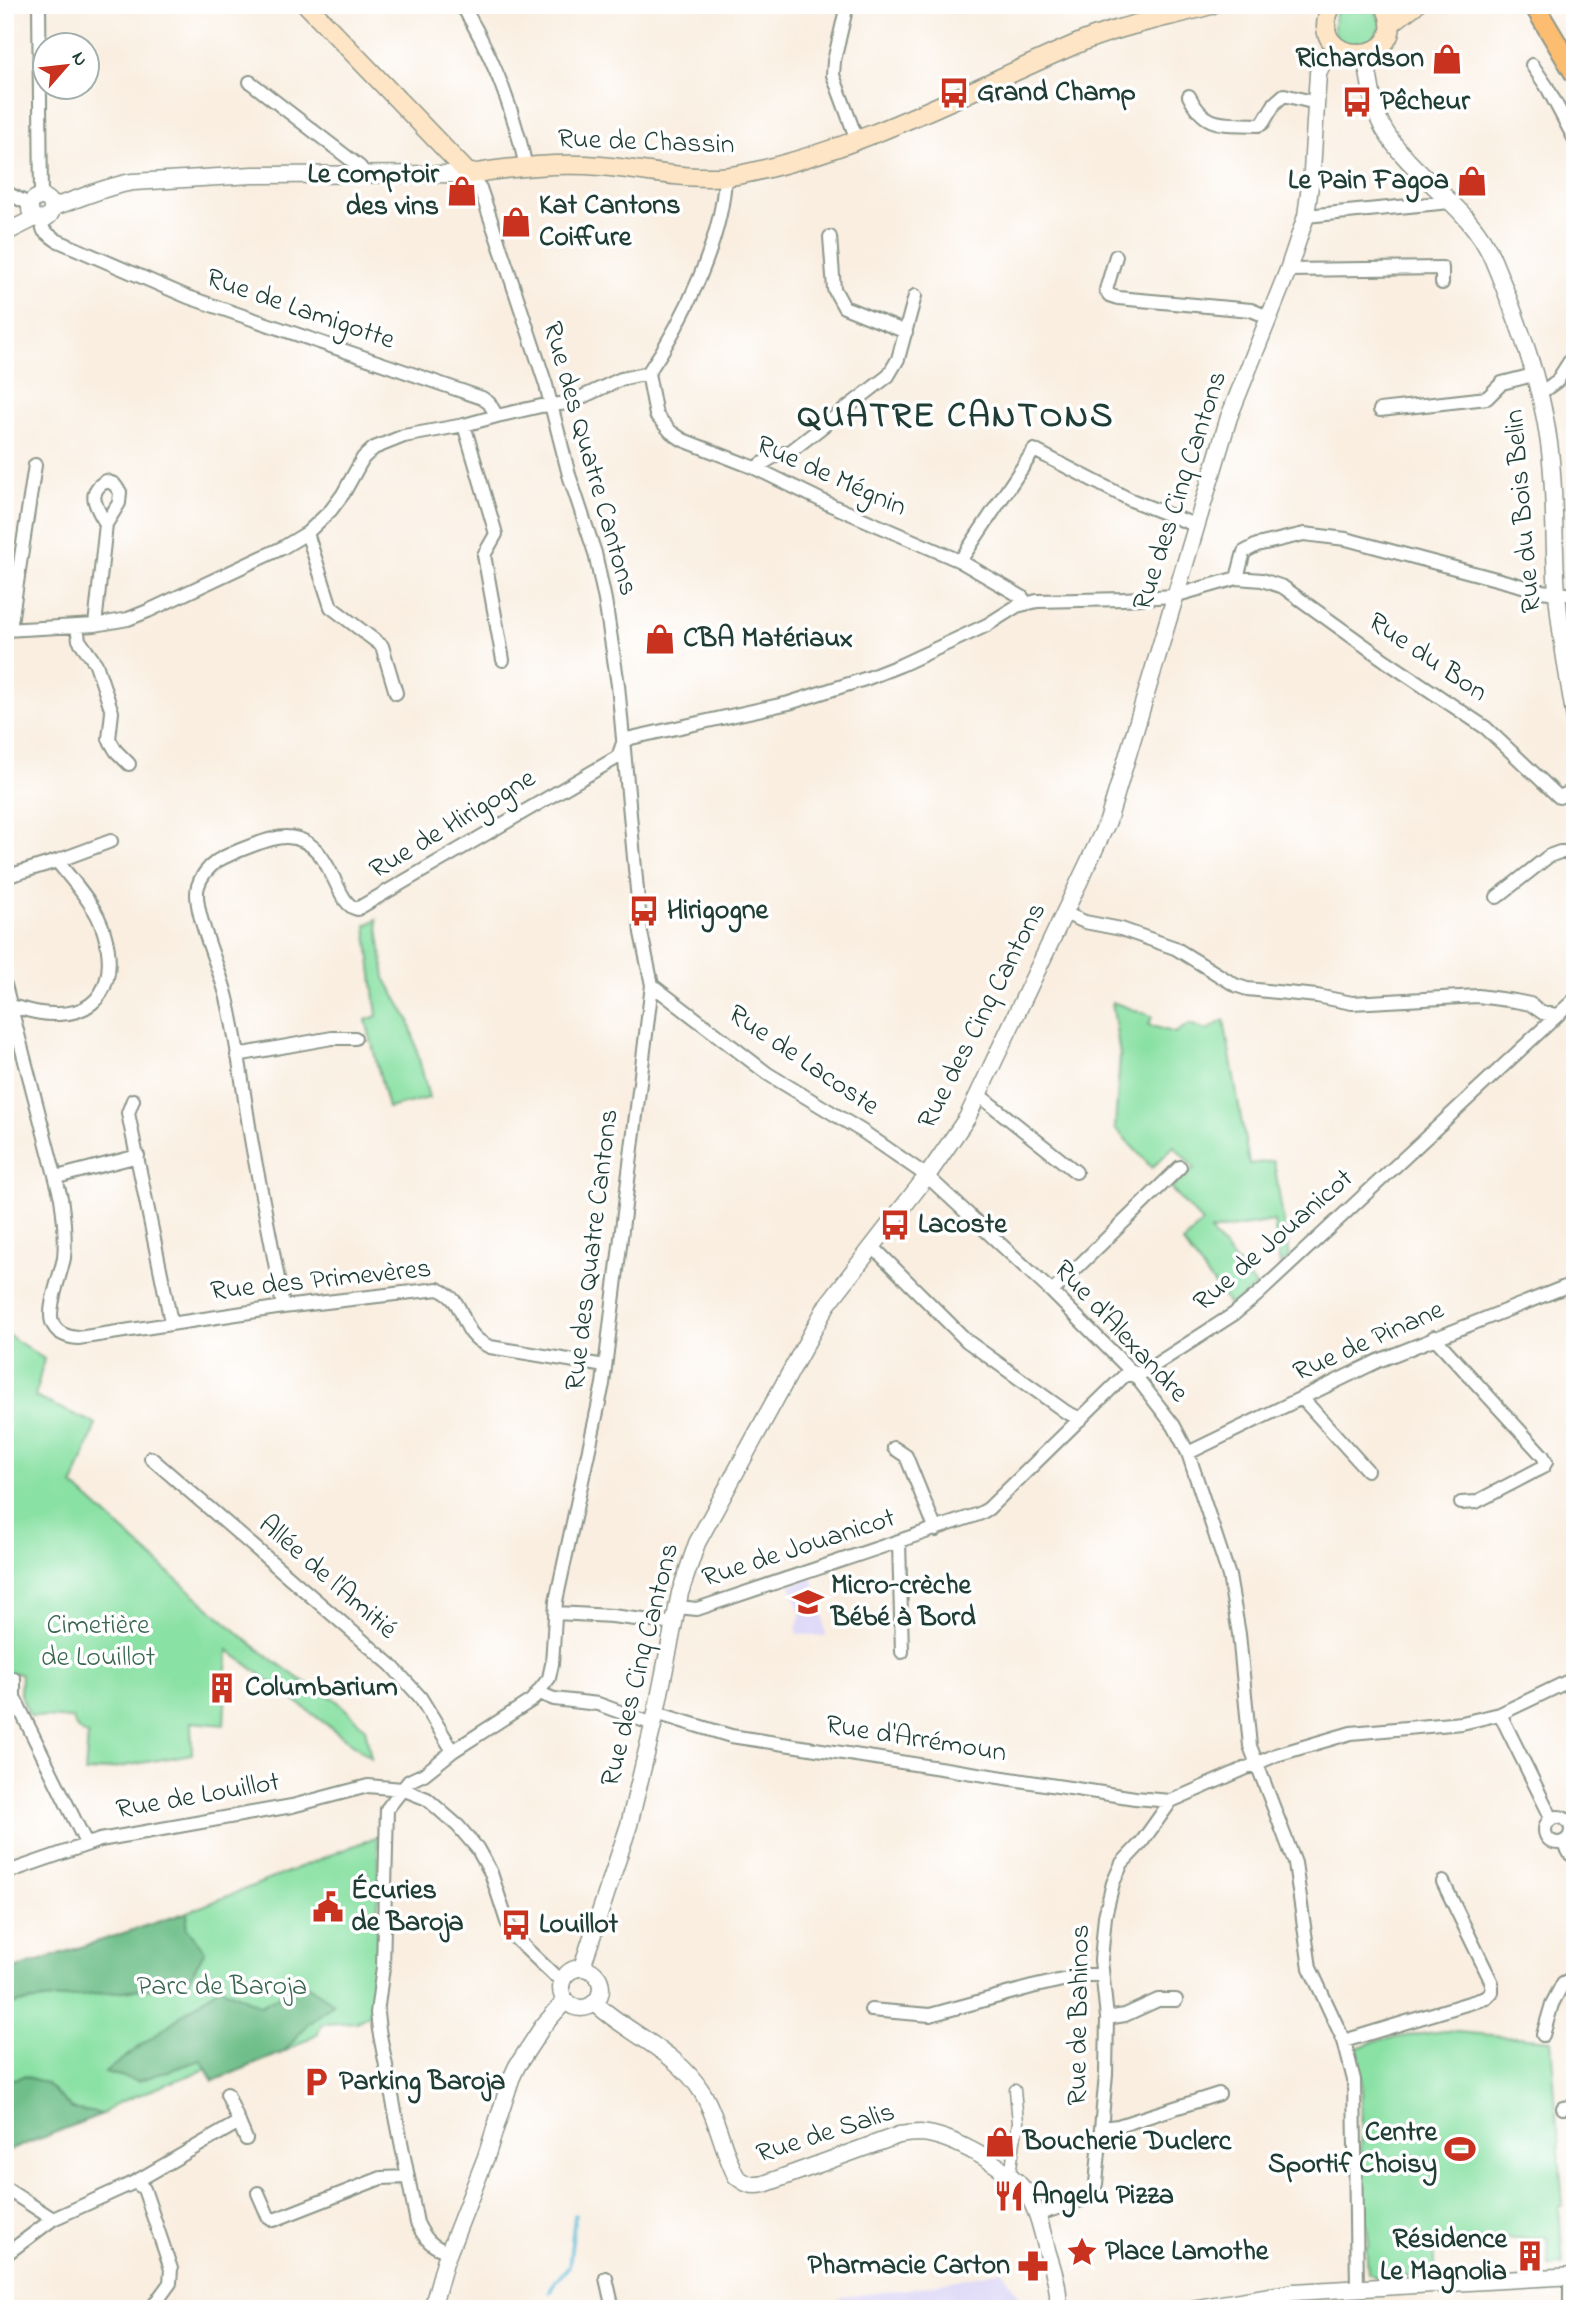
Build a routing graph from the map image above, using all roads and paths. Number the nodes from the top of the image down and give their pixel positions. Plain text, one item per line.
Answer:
1 (39, 5) edge
2 (307, 5) edge
3 (461, 5) edge
4 (847, 5) edge
5 (1211, 5) edge
6 (1332, 5) edge
7 (1384, 5) edge
8 (1415, 5) edge
9 (1525, 5) edge
10 (1534, 5) edge
11 (1164, 11) edge
12 (1390, 23) junction
13 (1545, 28) junction
14 (1337, 47) junction
15 (1364, 55) junction
16 (1532, 65) dead end
17 (1575, 74) edge
18 (250, 82) dead end
19 (1189, 96) dead end
20 (1316, 103) junction
21 (1575, 139) edge
22 (858, 140) junction
23 (526, 167) junction
24 (469, 174) junction
25 (366, 176) junction
26 (725, 176) junction
27 (5, 192) edge
28 (1450, 202) junction
29 (40, 209) junction
30 (1306, 216) junction
31 (5, 233) edge
32 (830, 237) dead end
33 (1116, 256) dead end
34 (1288, 270) junction
35 (1442, 283) dead end
36 (915, 296) dead end
37 (1268, 317) junction
38 (906, 332) junction
39 (1575, 353) edge
40 (648, 373) junction
41 (1533, 375) junction
42 (1539, 394) junction
43 (552, 404) junction
44 (1380, 410) dead end
45 (498, 416) junction
46 (464, 425) junction
47 (35, 465) dead end
48 (755, 468) junction
49 (106, 524) dead end
50 (1195, 526) junction
51 (307, 533) junction
52 (960, 561) junction
53 (1237, 578) junction
54 (1557, 593) junction
55 (1575, 595) edge
56 (1174, 596) junction
57 (1026, 603) junction
58 (95, 625) junction
59 (77, 626) junction
60 (7, 629) edge
61 (503, 660) dead end
62 (396, 693) dead end
63 (1575, 719) edge
64 (623, 743) junction
65 (129, 764) dead end
66 (1575, 790) edge
67 (111, 841) dead end
68 (1575, 852) edge
69 (57, 861) junction
70 (5, 877) edge
71 (1497, 897) dead end
72 (1064, 913) junction
73 (5, 985) edge
74 (652, 985) junction
75 (1575, 999) edge
76 (11, 1006) junction
77 (1556, 1014) junction
78 (355, 1038) dead end
79 (237, 1055) junction
80 (979, 1095) junction
81 (133, 1100) dead end
82 (138, 1156) junction
83 (1180, 1167) dead end
84 (1076, 1172) dead end
85 (928, 1176) junction
86 (57, 1177) junction
87 (872, 1246) junction
88 (1575, 1283) edge
89 (1052, 1292) junction
90 (283, 1307) junction
91 (171, 1322) junction
92 (1434, 1337) junction
93 (605, 1366) junction
94 (1134, 1374) junction
95 (1302, 1398) junction
96 (1081, 1419) junction
97 (894, 1448) dead end
98 (1188, 1454) junction
99 (151, 1458) dead end
100 (1367, 1470) dead end
101 (1461, 1503) dead end
102 (936, 1530) junction
103 (899, 1542) junction
104 (678, 1607) junction
105 (556, 1613) junction
106 (675, 1625) junction
107 (902, 1652) dead end
108 (1575, 1678) edge
109 (13, 1679) dead end
110 (539, 1693) junction
111 (1500, 1714) junction
112 (655, 1719) junction
113 (453, 1751) junction
114 (1255, 1763) junction
115 (402, 1789) junction
116 (1171, 1801) junction
117 (1551, 1817) junction
118 (86, 1843) junction
119 (1564, 1843) junction
120 (1575, 1856) edge
121 (5, 1873) edge
122 (1443, 1882) dead end
123 (582, 1967) junction
124 (1102, 1975) junction
125 (1575, 1977) edge
126 (563, 1979) junction
127 (1176, 2000) dead end
128 (565, 2001) junction
129 (595, 2003) junction
130 (871, 2010) dead end
131 (1107, 2018) junction
132 (1543, 2035) dead end
133 (1344, 2041) junction
134 (1016, 2090) dead end
135 (227, 2094) dead end
136 (1219, 2094) dead end
137 (239, 2122) junction
138 (1101, 2128) junction
139 (246, 2139) dead end
140 (1011, 2167) dead end
141 (408, 2177) junction
142 (135, 2182) junction
143 (5, 2188) edge
144 (258, 2193) dead end
145 (1036, 2215) junction
146 (53, 2220) junction
147 (449, 2251) junction
148 (5, 2255) edge
149 (1572, 2276) edge
150 (606, 2278) dead end
151 (1357, 2288) junction
152 (151, 2309) edge
153 (432, 2309) edge
154 (613, 2309) edge
155 (1058, 2309) edge
156 (1191, 2309) edge
157 (1570, 2309) edge

1 - 29 street
2 - 24 main road
3 - 23 street
4 - 22 street
5 - 11 main road, Rue de Chassin
6 - 14 main road
7 - 12 main road
8 - 12 main road
9 - 13 main road
10 - 13 main road
11 - 22 main road, Rue de Chassin
12 - 15 main road
13 - 17 main road
14 - 15 main road
14 - 20 street, Rue des Cinq Cantons
15 - 28 street, Rue du Bois Belin
16 - 21 street
18 - 25 street
19 - 20 street
20 - 30 street, Rue des Cinq Cantons
22 - 26 main road, Rue de Chassin
23 - 24 main road, Rue de Chassin
23 - 26 main road, Rue de Chassin
24 - 25 street, Rue de Chassin
24 - 43 street, Rue des Quatre Cantons
25 - 29 street, Rue de Chassin
26 - 40 street
27 - 29 street
28 - 30 street
28 - 41 street, Rue du Bois Belin
29 - 31 street, Rue de Chassin
29 - 45 street, Rue de Lamigotte
30 - 34 street, Rue des Cinq Cantons
32 - 38 street
33 - 37 street
34 - 35 street
34 - 37 street, Rue des Cinq Cantons
36 - 38 street
37 - 50 street, Rue des Cinq Cantons
38 - 48 street
39 - 42 street
40 - 43 street
40 - 48 street, Rue de Mégnin
41 - 42 street, Rue du Bois Belin
41 - 44 street
42 - 54 street, Rue du Bois Belin
43 - 45 street
43 - 64 street, Rue des Quatre Cantons
45 - 46 street
46 - 51 street
46 - 61 street
47 - 60 street
48 - 52 street, Rue de Mégnin
49 - 58 street
50 - 52 street
50 - 56 street, Rue des Cinq Cantons
51 - 58 street
51 - 62 street
52 - 57 street, Rue de Mégnin
53 - 54 street
53 - 56 street, Rue de Hirigogne
53 - 66 street, Rue du Bon
54 - 55 street
54 - 63 street, Rue du Bois Belin
56 - 57 street, Rue de Hirigogne
56 - 72 street, Rue des Cinq Cantons
57 - 64 street, Rue de Hirigogne
58 - 59 street
59 - 60 street
59 - 65 street
64 - 74 street, Rue des Quatre Cantons
64 - 79 street, Rue de Hirigogne
67 - 69 street
68 - 71 street
69 - 70 street
69 - 76 street
72 - 77 street
72 - 80 street, Rue des Cinq Cantons
73 - 76 street
74 - 85 street, Rue de Lacoste
74 - 93 street, Rue des Quatre Cantons
75 - 77 street, Rue de Jouanicot
76 - 86 street
77 - 94 street, Rue de Jouanicot
78 - 79 street
79 - 90 street, Rue de Hirigogne
80 - 84 street
80 - 85 street, Rue des Cinq Cantons
81 - 82 street
82 - 86 street
82 - 91 street
83 - 89 street
85 - 87 street, Rue des Cinq Cantons
85 - 89 street, Rue d'Alexandre
86 - 91 street, Rue des Primevères
87 - 96 street
87 - 104 street, Rue des Cinq Cantons
88 - 92 street, Rue de Pinane
89 - 94 street, Rue d'Alexandre
90 - 91 street, Rue des Primevères
90 - 93 street, Rue des Primevères
92 - 95 street, Rue de Pinane
92 - 101 street
93 - 105 street, Rue des Quatre Cantons
94 - 96 street, Rue de Jouanicot
94 - 98 street, Rue d'Alexandre
95 - 98 street, Rue de Pinane
95 - 100 street
96 - 102 street, Rue de Jouanicot
97 - 102 street
98 - 114 street, Rue d'Alexandre
99 - 113 street, Allée de l'Amitié
102 - 103 street, Rue de Jouanicot
103 - 104 street, Rue de Jouanicot
103 - 107 street
104 - 106 street, Rue des Cinq Cantons
105 - 106 street
105 - 110 street, Rue des Quatre Cantons
106 - 112 street, Rue des Cinq Cantons
108 - 111 street
109 - 118 street
110 - 112 street, Rue d'Arrémoun
110 - 113 street
111 - 114 street
111 - 117 street
112 - 116 street, Rue d'Arrémoun
112 - 123 street, Rue des Cinq Cantons
113 - 115 street
114 - 116 street
114 - 133 street, Rue d'Alexandre
115 - 118 street, Rue de Louillot
115 - 126 street
115 - 141 street
116 - 124 street, Rue de Bahinos
117 - 119 street
117 - 119 street
118 - 121 street, Rue de Louillot
119 - 120 street
122 - 133 street
123 - 126 street
123 - 129 street
124 - 130 street
124 - 131 street, Rue de Bahinos
125 - 132 street
126 - 128 street
127 - 131 street
128 - 129 street
128 - 147 street
129 - 145 street, Rue de Salis
131 - 138 street, Rue de Bahinos
133 - 151 street, Rue d'Alexandre
134 - 140 street
135 - 137 street
136 - 138 street
137 - 139 street
137 - 142 street
138 - 145 street, Rue de Bahinos
141 - 144 street
141 - 147 street
142 - 146 street
142 - 152 street
143 - 146 street
145 - 155 street, Rue de Salis
146 - 148 street
147 - 153 street
149 - 151 street
149 - 157 street
150 - 154 street
151 - 156 street

